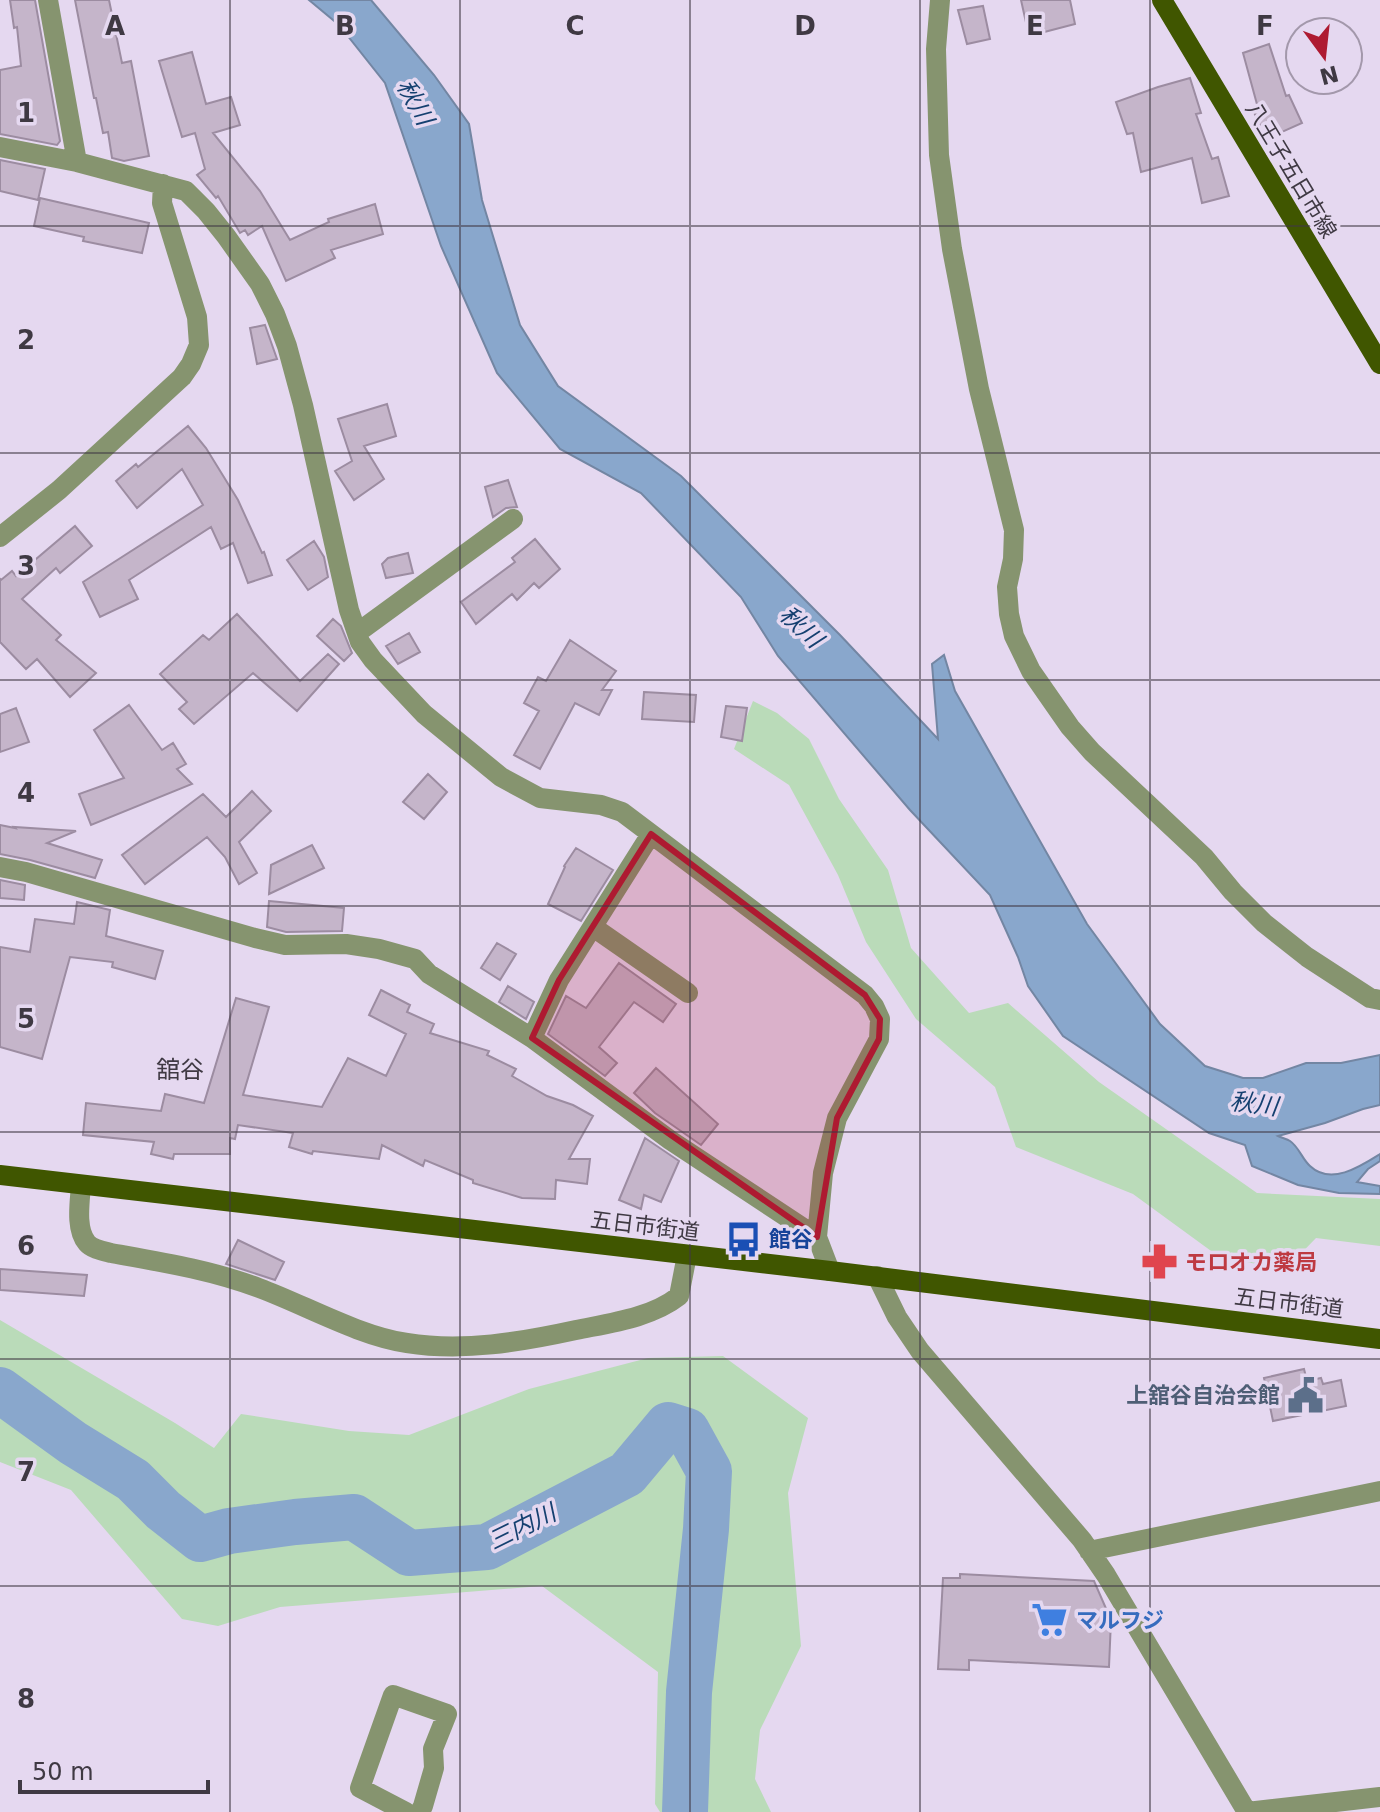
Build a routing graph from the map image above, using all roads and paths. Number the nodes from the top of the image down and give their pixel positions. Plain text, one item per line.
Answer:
1 (48, 0) edge
2 (940, 0) edge
3 (1162, 0) edge
4 (0, 147) edge
5 (77, 162) junction
6 (163, 184) junction
7 (1380, 364) edge
8 (513, 519) dead end
9 (0, 537) edge
10 (357, 633) junction
11 (651, 834) junction
12 (0, 867) edge
13 (593, 927) junction
14 (688, 993) dead end
15 (1380, 1000) edge
16 (532, 1038) junction
17 (0, 1175) edge
18 (81, 1185) junction
19 (817, 1237) junction
20 (687, 1255) junction
21 (830, 1271) junction
22 (877, 1276) junction
23 (1380, 1339) edge
24 (1380, 1491) edge
25 (1089, 1551) junction
26 (1380, 1797) edge
27 (406, 1812) edge
28 (420, 1812) edge
29 (1247, 1812) edge

1 - 5 street
2 - 15 street
3 - 7 main road, 八王子五日市線
4 - 5 street
5 - 6 street
6 - 9 street
6 - 10 street
8 - 10 street
10 - 11 street
11 - 13 street
11 - 19 street
12 - 16 street
13 - 14 street
13 - 16 street
16 - 19 street
17 - 18 main road, 五日市街道
18 - 20 main road, 五日市街道
18 - 20 street
19 - 21 street
20 - 21 main road, 五日市街道
21 - 22 main road, 五日市街道
22 - 23 main road, 五日市街道
22 - 25 street
24 - 25 street
25 - 29 street
26 - 29 street
27 - 28 street

